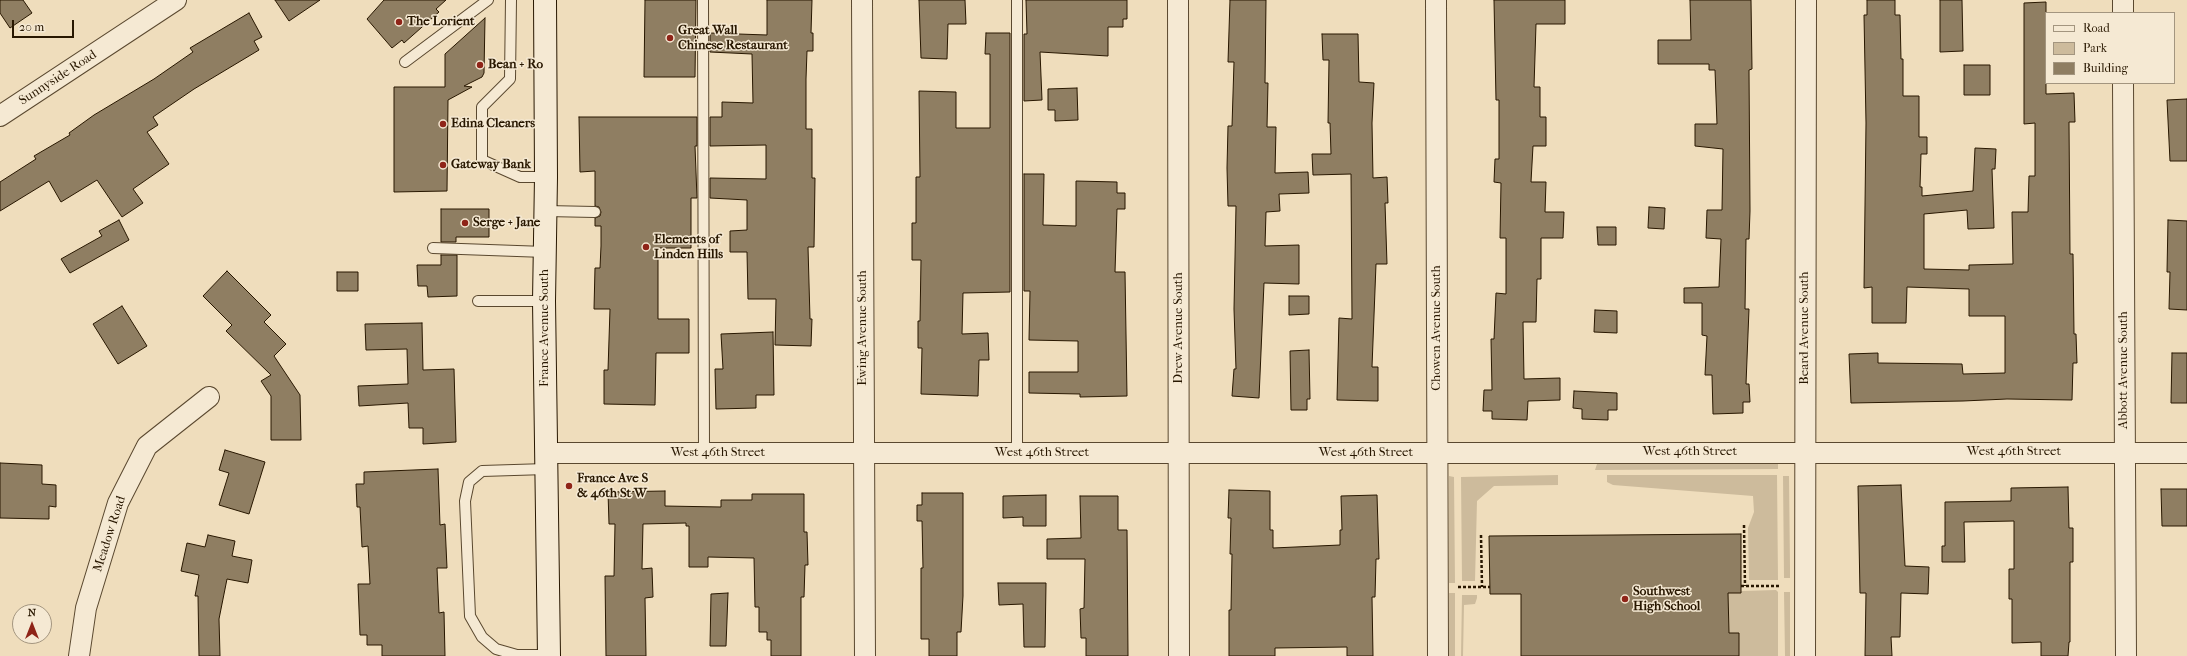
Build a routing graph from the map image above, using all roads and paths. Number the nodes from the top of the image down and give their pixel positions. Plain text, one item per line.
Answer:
1 (176, 0) edge
2 (488, 0) edge
3 (511, 0) edge
4 (545, 0) edge
5 (703, 0) edge
6 (862, 0) edge
7 (1017, 0) edge
8 (1178, 0) edge
9 (1436, 0) edge
10 (1806, 0) edge
11 (2123, 0) edge
12 (2123, 12) edge
13 (406, 62) dead end
14 (2123, 84) edge
15 (0, 116) edge
16 (546, 177) junction
17 (546, 211) junction
18 (595, 212) dead end
19 (433, 248) dead end
20 (545, 252) junction
21 (478, 301) dead end
22 (544, 301) junction
23 (209, 397) dead end
24 (704, 452) junction
25 (864, 452) junction
26 (1437, 452) junction
27 (1805, 452) junction
28 (2124, 452) junction
29 (2187, 452) edge
30 (1017, 453) junction
31 (1179, 454) junction
32 (546, 461) junction
33 (1744, 525) dead end
34 (1481, 535) dead end
35 (1741, 586) dead end
36 (1745, 586) junction
37 (1780, 586) dead end
38 (1458, 587) dead end
39 (1482, 587) junction
40 (1490, 587) dead end
41 (549, 655) edge
42 (79, 656) edge
43 (865, 656) edge
44 (1179, 656) edge
45 (1438, 656) edge
46 (1804, 656) edge
47 (2126, 656) edge

1 - 15 street, Sunnyside Road
2 - 13 lane
3 - 16 lane
4 - 16 main road, France Avenue South
5 - 24 lane
6 - 25 street, Ewing Avenue South
7 - 30 lane
8 - 31 street, Drew Avenue South
9 - 26 street, Chowen Avenue South
10 - 27 street, Beard Avenue South
11 - 12 street
14 - 28 street, Abbott Avenue South
16 - 17 main road, France Avenue South
17 - 18 lane
17 - 20 main road, France Avenue South
19 - 20 lane
20 - 22 main road, France Avenue South
21 - 22 lane
22 - 32 main road, France Avenue South
23 - 42 street, Meadow Road
24 - 25 street, West 46th Street
24 - 32 street, West 46th Street
25 - 30 street, West 46th Street
25 - 43 street, Ewing Avenue South
26 - 27 street, West 46th Street
26 - 31 street, West 46th Street
26 - 45 street, Chowen Avenue South
27 - 28 street, West 46th Street
27 - 46 street, Beard Avenue South
28 - 29 street, West 46th Street
28 - 47 street, Abbott Avenue South
30 - 31 street, West 46th Street
31 - 44 street, Drew Avenue South
32 - 41 main road, France Avenue South
32 - 41 lane
33 - 36 path
34 - 39 path
35 - 36 path
36 - 37 path
38 - 39 path
39 - 40 path

